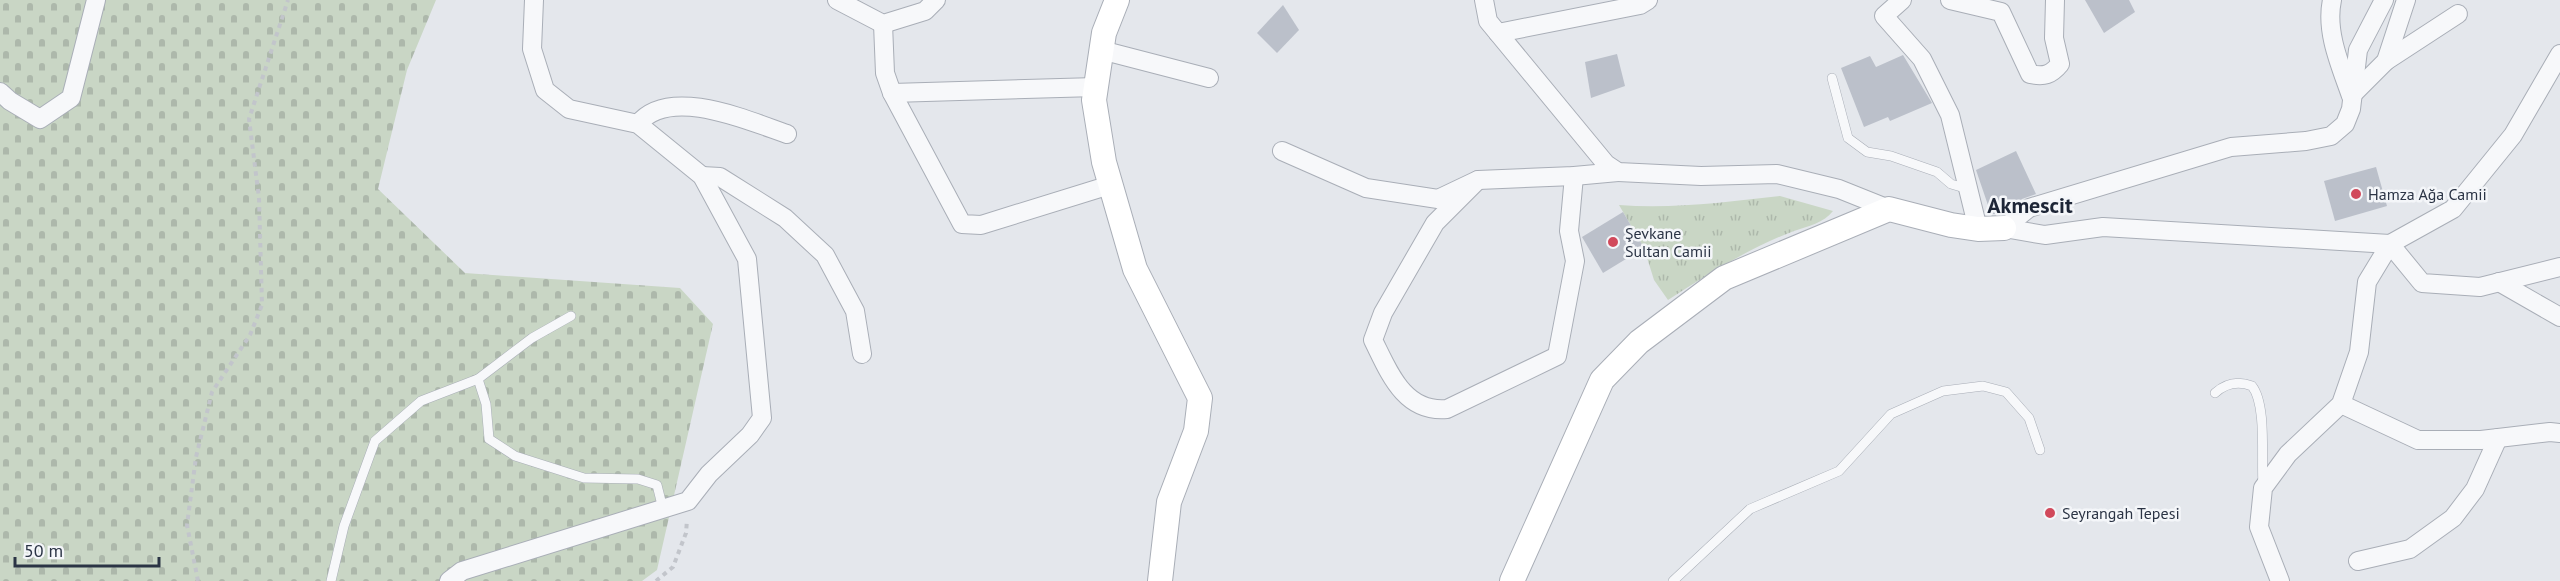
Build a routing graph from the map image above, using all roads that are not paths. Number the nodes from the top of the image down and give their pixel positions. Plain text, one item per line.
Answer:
1 (96, 0) edge
2 (534, 0) edge
3 (837, 0) edge
4 (936, 0) edge
5 (1117, 0) edge
6 (1484, 0) edge
7 (1648, 0) edge
8 (1902, 0) edge
9 (1950, 0) edge
10 (2055, 0) edge
11 (2332, 0) edge
12 (2384, 0) edge
13 (2406, 0) edge
14 (2458, 14) dead end
15 (883, 24) junction
16 (1498, 33) junction
17 (1101, 50) junction
18 (2560, 54) edge
19 (2386, 61) junction
20 (1209, 78) dead end
21 (1832, 78) dead end
22 (1096, 87) junction
23 (0, 92) edge
24 (892, 93) junction
25 (2351, 96) junction
26 (638, 124) junction
27 (787, 134) dead end
28 (1282, 151) dead end
29 (1618, 172) junction
30 (702, 176) junction
31 (1574, 177) junction
32 (1478, 180) junction
33 (1110, 185) junction
34 (1968, 189) junction
35 (1888, 209) junction
36 (2004, 228) junction
37 (1978, 229) junction
38 (2390, 244) junction
39 (2560, 267) edge
40 (2499, 282) junction
41 (571, 316) dead end
42 (2560, 317) edge
43 (862, 354) dead end
44 (478, 379) junction
45 (2215, 393) dead end
46 (2341, 404) junction
47 (2560, 433) edge
48 (2498, 438) junction
49 (2040, 450) dead end
50 (2263, 488) junction
51 (663, 509) junction
52 (2358, 561) dead end
53 (331, 581) edge
54 (449, 581) edge
55 (1160, 581) edge
56 (1512, 581) edge
57 (1673, 581) edge
58 (2280, 581) edge

1 - 23 street
2 - 26 street
3 - 15 street
4 - 15 street
5 - 17 main road
6 - 16 street
7 - 16 street
8 - 34 street
9 - 10 street
11 - 25 street
12 - 25 street
13 - 19 street
14 - 19 street
15 - 24 street
16 - 29 street
17 - 20 street
17 - 22 main road
18 - 38 street
19 - 25 street
21 - 34 lane
22 - 24 street
22 - 33 main road
24 - 33 street
25 - 36 street
26 - 27 street
26 - 30 street
28 - 32 street
29 - 31 street
29 - 35 street
30 - 43 street
30 - 51 street
31 - 32 street
31 - 32 street
33 - 55 main road
34 - 37 street
35 - 37 main road
35 - 56 main road
36 - 37 main road
36 - 38 street
38 - 40 street
38 - 46 street
39 - 40 street
40 - 42 street
41 - 44 lane
44 - 51 lane
44 - 53 lane
45 - 50 lane
46 - 48 street
46 - 50 street
47 - 48 street
48 - 52 street
49 - 57 lane
50 - 58 street
51 - 54 street

